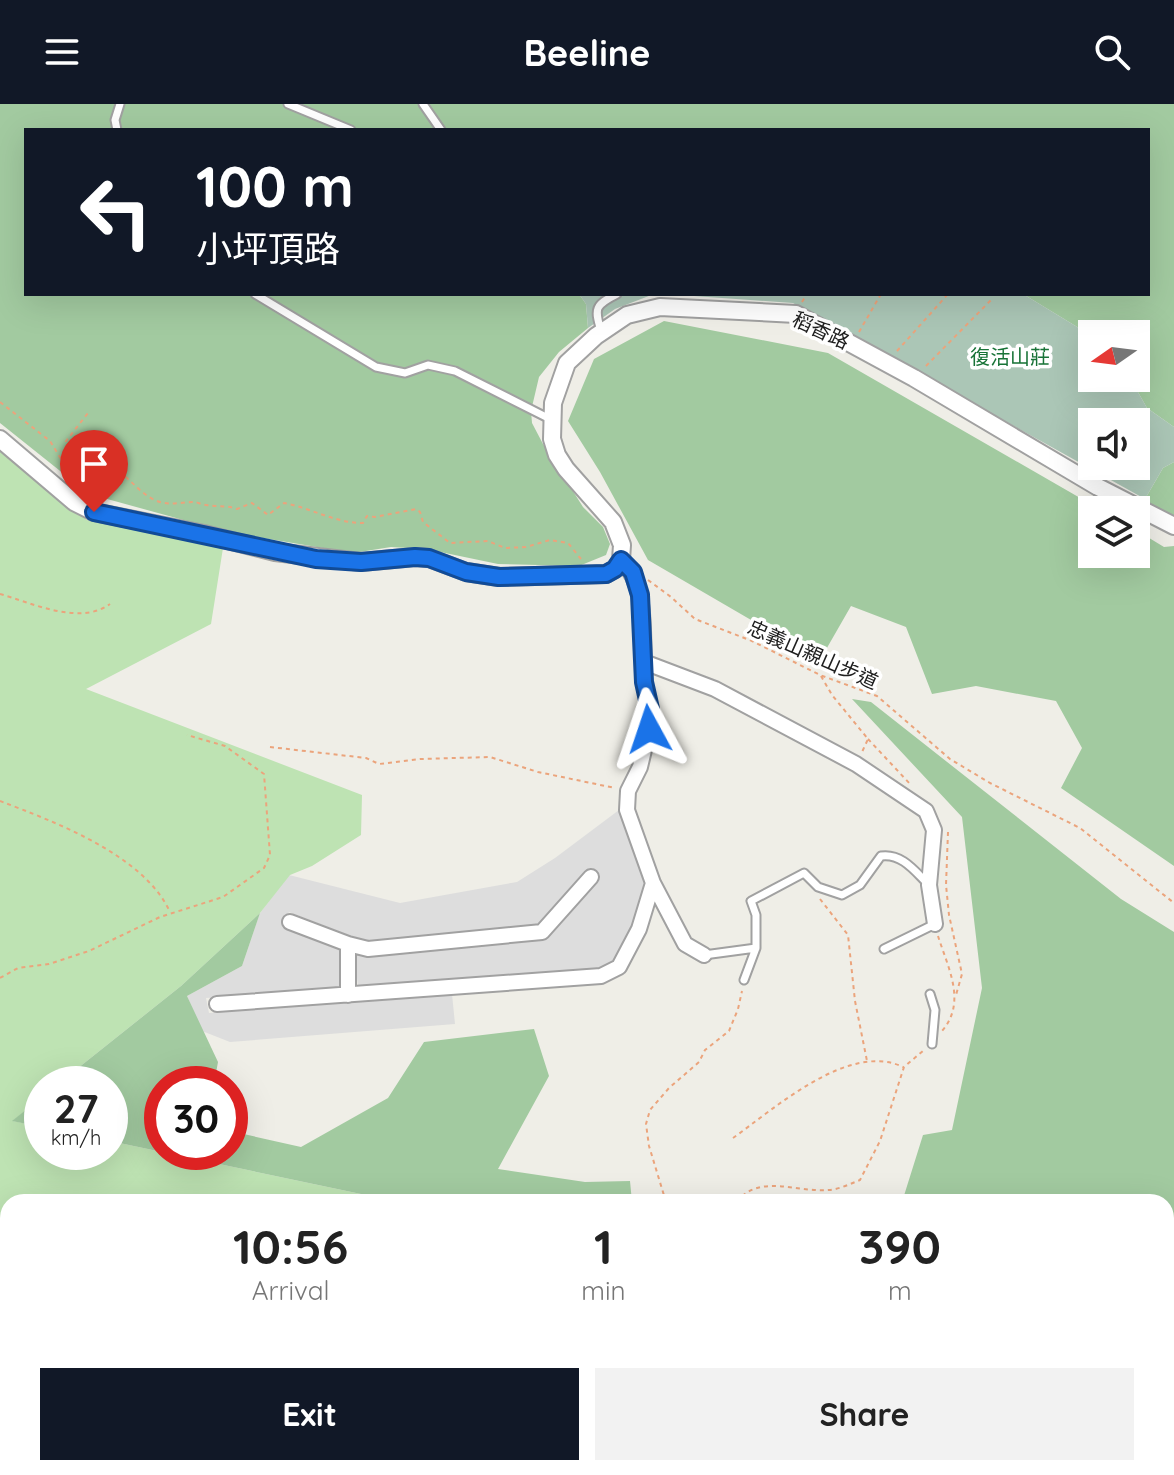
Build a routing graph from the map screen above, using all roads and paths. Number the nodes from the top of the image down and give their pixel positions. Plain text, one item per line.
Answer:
1 (120, 104) edge
2 (288, 104) edge
3 (423, 104) edge
4 (117, 128) edge
5 (346, 128) edge
6 (440, 128) edge
7 (258, 296) edge
8 (614, 296) edge
9 (880, 296) edge
10 (946, 296) edge
11 (993, 298) dead end
12 (601, 331) junction
13 (852, 343) junction
14 (886, 363) junction
15 (914, 378) junction
16 (0, 402) edge
17 (88, 413) dead end
18 (552, 420) junction
19 (0, 439) edge
20 (65, 459) junction
21 (1174, 526) edge
22 (627, 566) junction
23 (594, 575) junction
24 (0, 594) edge
25 (110, 604) dead end
26 (644, 662) junction
27 (820, 675) junction
28 (187, 735) dead end
29 (270, 747) dead end
30 (856, 764) junction
31 (628, 791) junction
32 (0, 801) edge
33 (591, 877) dead end
34 (653, 883) junction
35 (929, 885) junction
36 (818, 887) junction
37 (1174, 903) edge
38 (170, 913) junction
39 (290, 922) dead end
40 (935, 924) junction
41 (348, 944) junction
42 (756, 948) junction
43 (884, 949) dead end
44 (704, 955) joint
45 (0, 978) edge
46 (744, 980) joint
47 (930, 994) dead end
48 (348, 995) junction
49 (217, 1004) dead end
50 (932, 1044) junction
51 (867, 1062) junction
52 (904, 1067) junction
53 (733, 1138) dead end
54 (664, 1194) edge
55 (743, 1194) edge

1 - 4 lane
2 - 5 lane
3 - 6 lane
7 - 18 lane
8 - 12 lane
9 - 13 path
10 - 14 path
11 - 15 path
12 - 13 street, 稻香路
12 - 18 street, 稻香路
13 - 14 street, 稻香路
14 - 15 street, 稻香路
15 - 21 street, 稻香路
16 - 20 path
17 - 20 path
18 - 22 street, 稻香路
19 - 23 street
20 - 23 path
22 - 23 street
22 - 26 street
22 - 27 path, 忠義山親山步道
24 - 25 path
26 - 30 street
26 - 31 street
27 - 30 path
27 - 37 path, 忠義山親山步道
28 - 38 path
29 - 31 path
30 - 35 street
31 - 34 street
32 - 38 path
33 - 41 street
34 - 44 street
34 - 48 street
35 - 36 lane
35 - 40 street
36 - 42 lane
36 - 51 path
38 - 45 path
39 - 41 street
40 - 43 lane
40 - 50 path
41 - 48 street
42 - 44 lane
42 - 46 lane
46 - 54 path
47 - 50 lane
48 - 49 street
50 - 52 path
51 - 52 path
51 - 53 path
52 - 55 path

